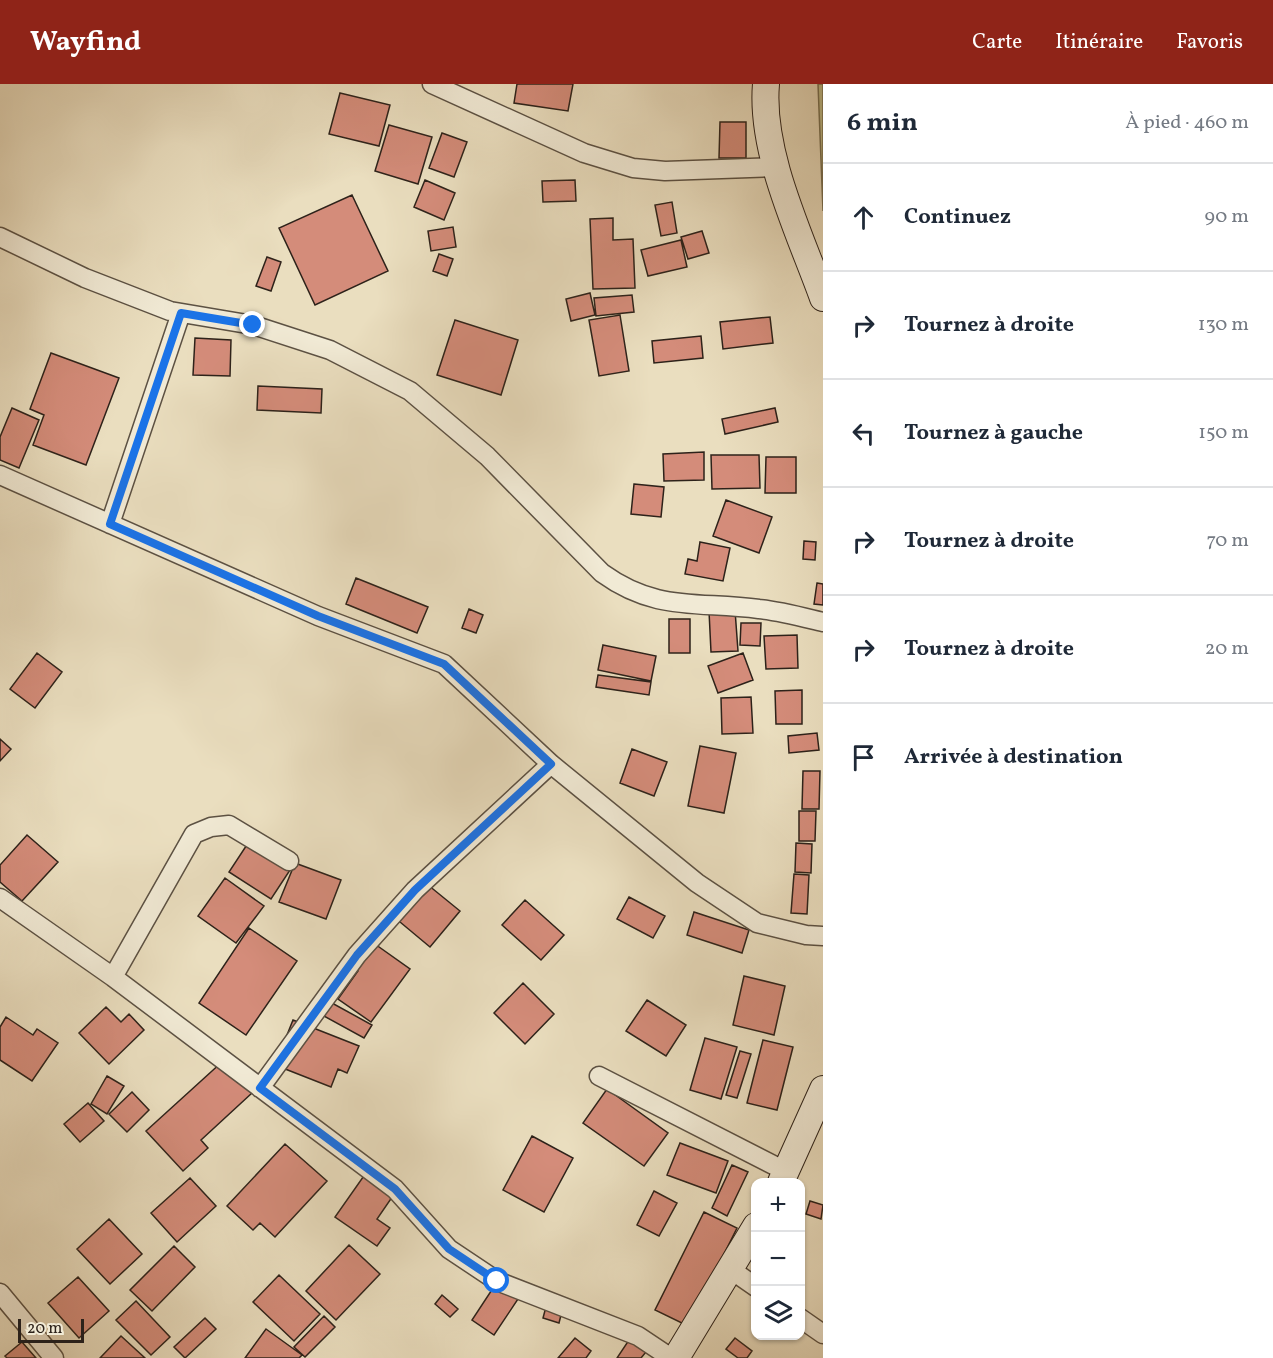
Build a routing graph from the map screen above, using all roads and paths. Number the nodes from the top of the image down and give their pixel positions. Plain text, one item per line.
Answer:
1 (432, 84) edge
2 (766, 84) edge
3 (776, 166) junction
4 (0, 237) edge
5 (823, 298) edge
6 (181, 313) junction
7 (0, 476) edge
8 (110, 524) junction
9 (823, 622) edge
10 (551, 764) junction
11 (289, 861) dead end
12 (0, 898) edge
13 (823, 936) edge
14 (113, 977) junction
15 (599, 1076) dead end
16 (260, 1088) junction
17 (823, 1089) edge
18 (784, 1177) edge
19 (752, 1232) edge
20 (730, 1269) junction
21 (755, 1286) edge
22 (0, 1293) edge
23 (805, 1321) edge
24 (823, 1334) edge
25 (54, 1358) edge
26 (670, 1358) edge
27 (676, 1358) edge

1 - 3 street
2 - 3 street
3 - 5 street
4 - 6 street
6 - 8 street
6 - 9 street
7 - 8 street
8 - 10 street
10 - 13 street
10 - 16 street
11 - 14 street
12 - 14 street
14 - 16 street
15 - 18 street
16 - 26 street
17 - 18 street
19 - 20 street
20 - 21 street
20 - 27 street
22 - 25 street
23 - 24 street

